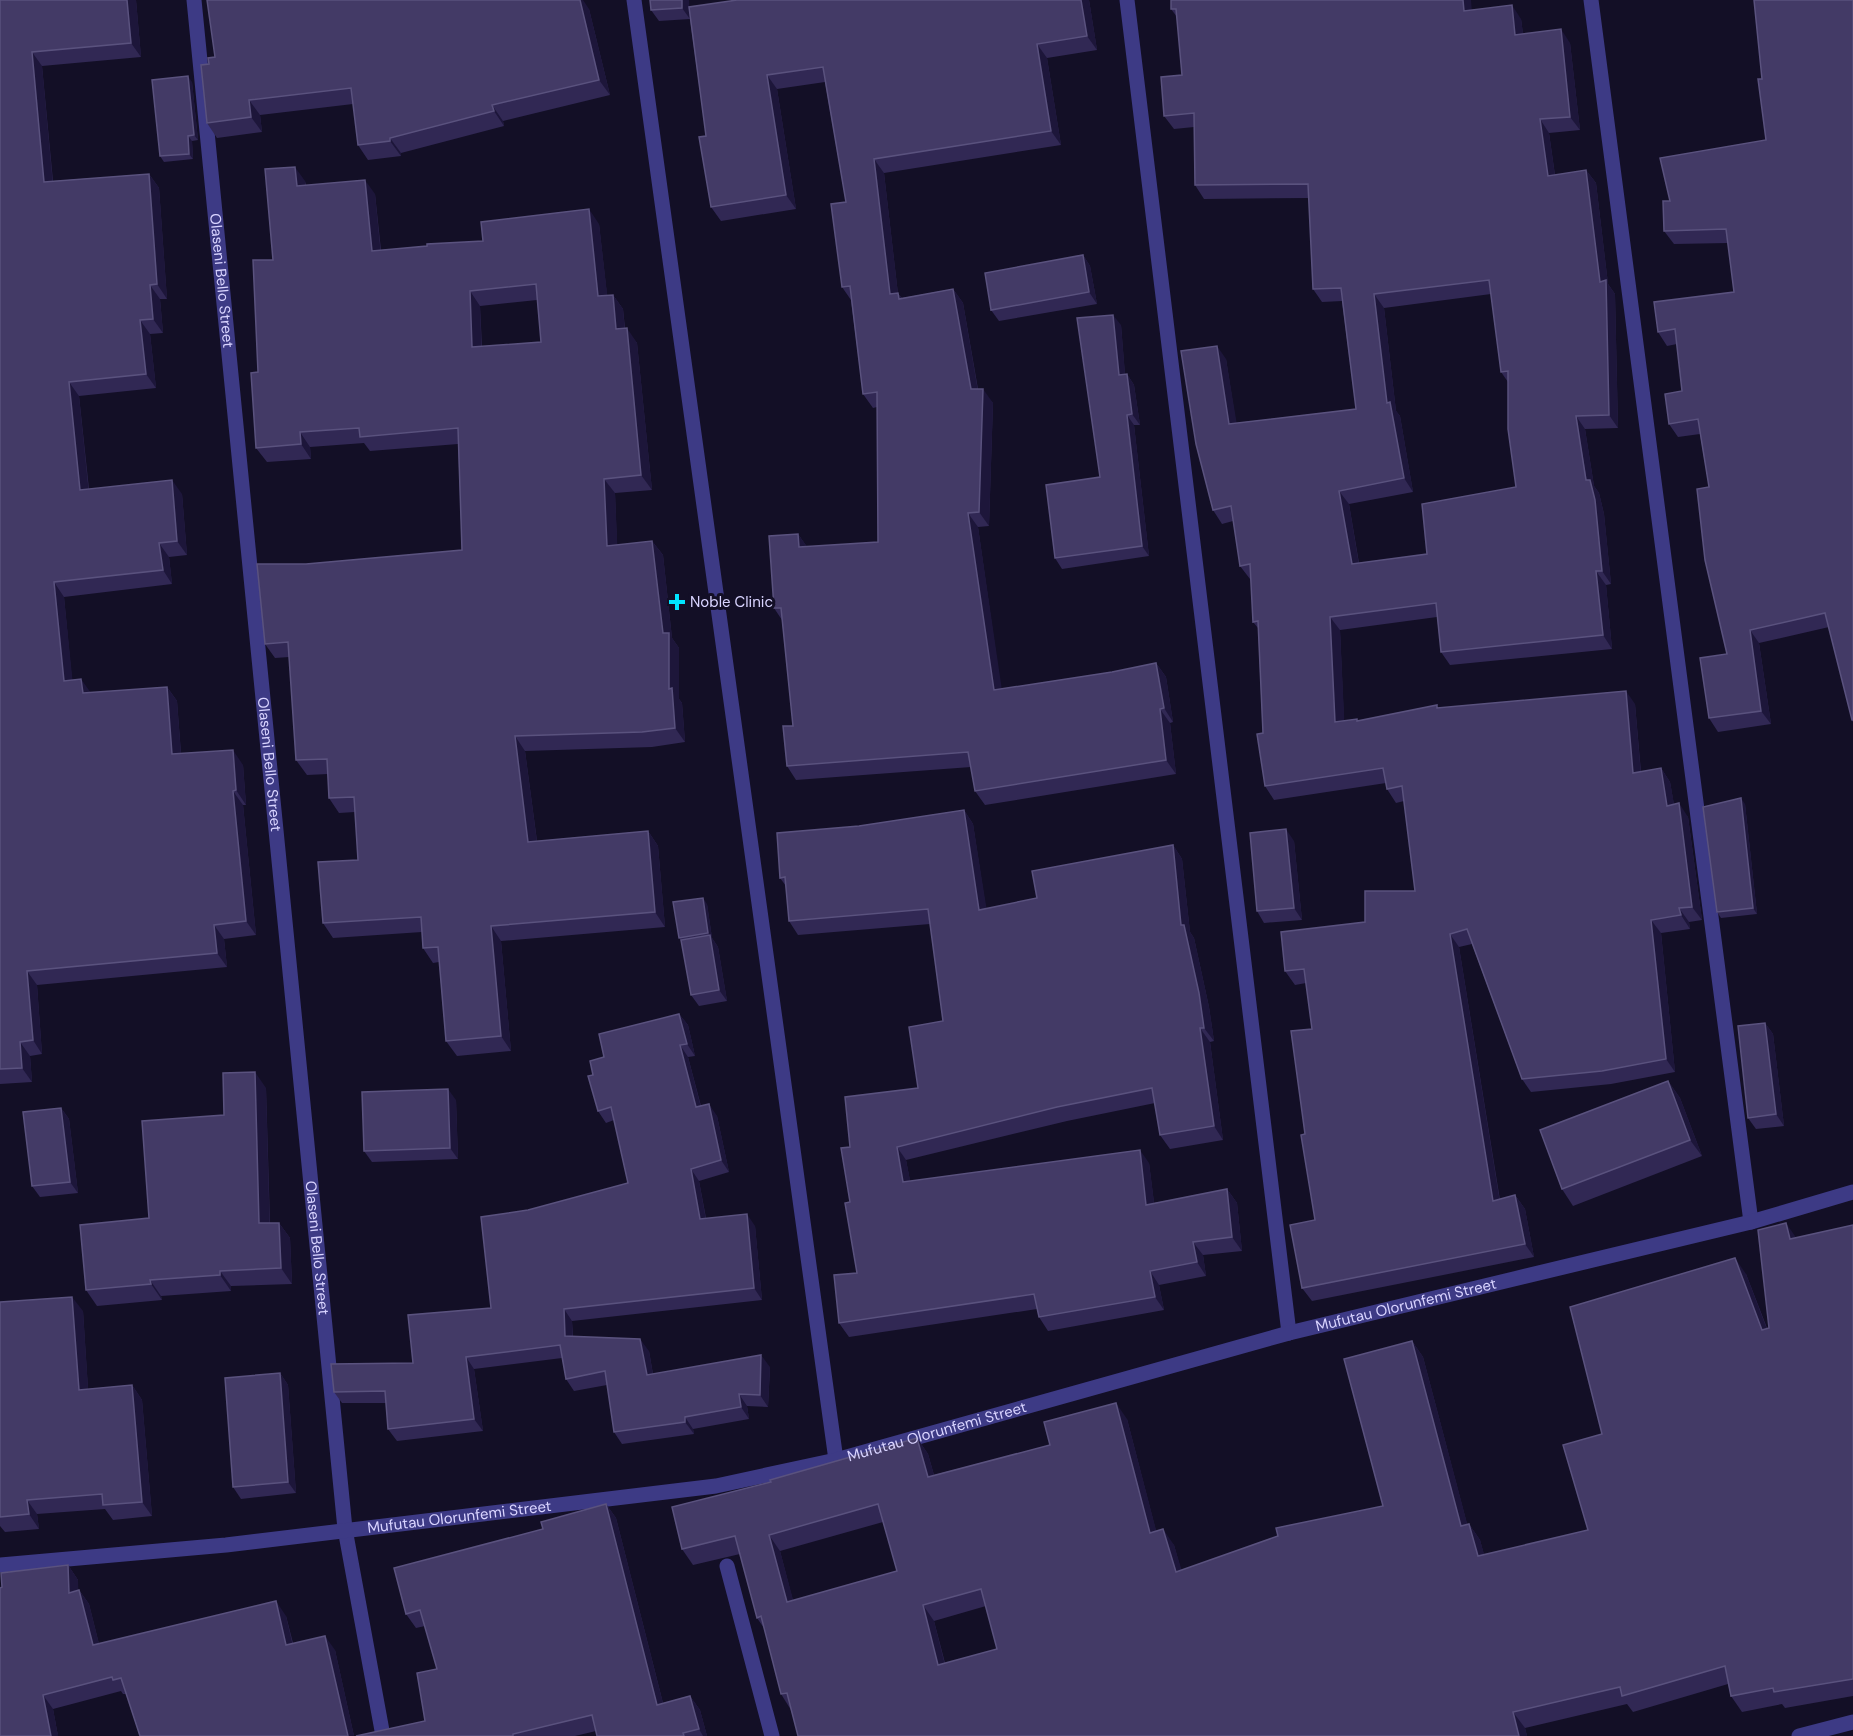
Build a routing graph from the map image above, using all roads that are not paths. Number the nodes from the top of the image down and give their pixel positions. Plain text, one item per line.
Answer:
1 (194, 0) edge
2 (634, 0) edge
3 (1127, 0) edge
4 (1591, 0) edge
5 (1853, 1192) edge
6 (1751, 1221) junction
7 (1289, 1333) junction
8 (836, 1460) junction
9 (345, 1529) junction
10 (0, 1565) edge
11 (727, 1566) dead end
12 (1853, 1722) edge
13 (383, 1736) edge
14 (772, 1736) edge
15 (1799, 1736) edge

1 - 9 street, Olaseni Bello Street
2 - 8 street
3 - 7 street
4 - 6 street
5 - 6 street, Mufutau Olorunfemi Street
6 - 7 street, Mufutau Olorunfemi Street
7 - 8 street, Mufutau Olorunfemi Street
8 - 9 street, Mufutau Olorunfemi Street
9 - 10 street, Mufutau Olorunfemi Street
9 - 13 street, Olaseni Bello Street
11 - 14 street
12 - 15 street

